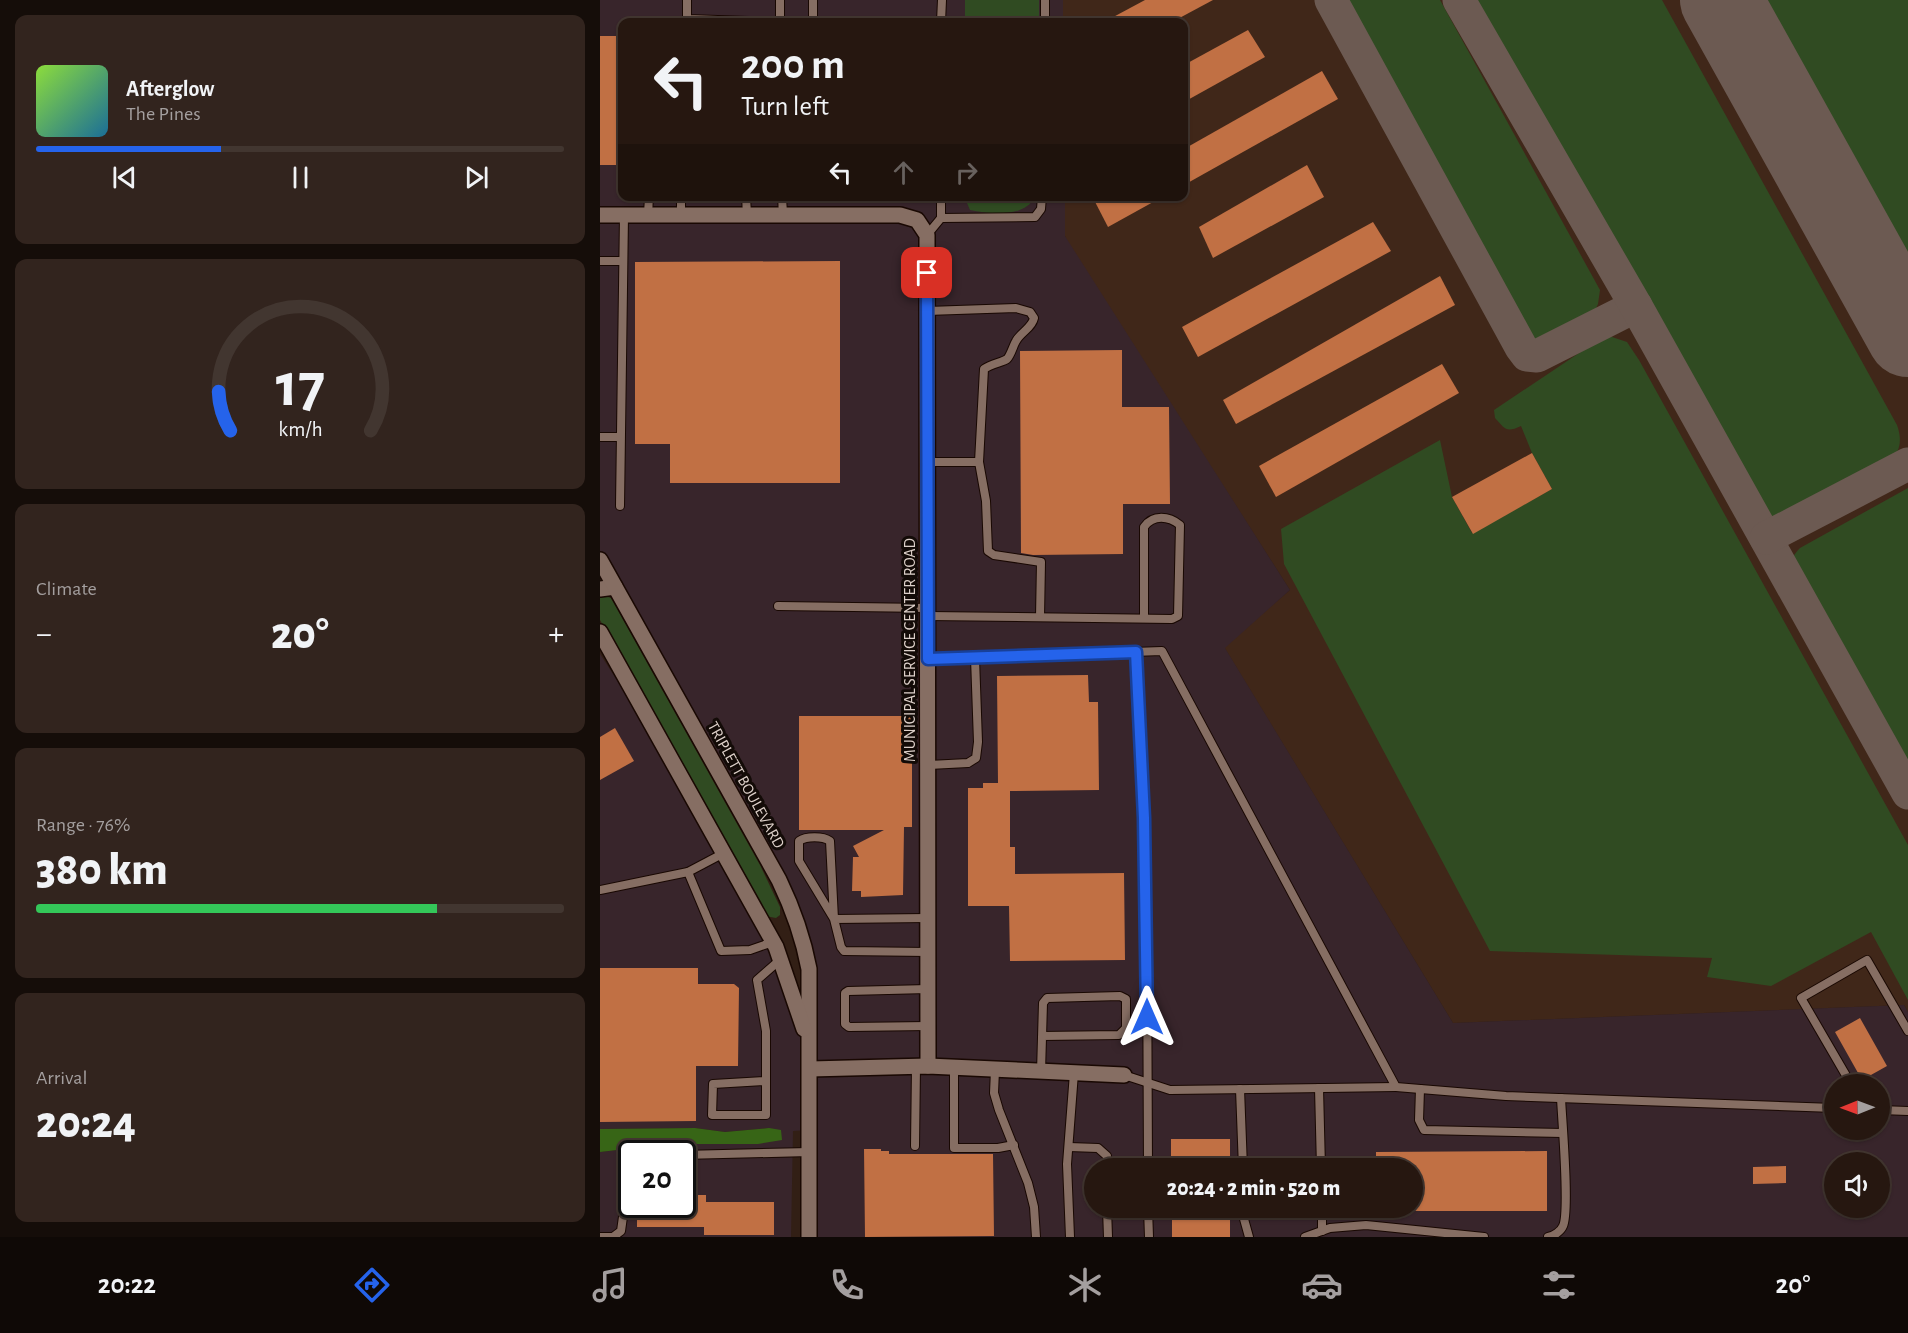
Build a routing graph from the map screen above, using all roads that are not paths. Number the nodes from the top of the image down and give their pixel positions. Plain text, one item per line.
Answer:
1 (687, 0) edge
2 (780, 0) edge
3 (813, 0) edge
4 (942, 0) edge
5 (1045, 0) edge
6 (687, 18) edge
7 (780, 18) edge
8 (813, 18) edge
9 (941, 18) edge
10 (1045, 18) edge
11 (649, 201) edge
12 (681, 201) edge
13 (747, 201) edge
14 (782, 201) edge
15 (941, 201) edge
16 (1042, 201) edge
17 (600, 215) edge
18 (624, 215) junction
19 (648, 215) junction
20 (681, 215) junction
21 (747, 215) junction
22 (783, 215) junction
23 (941, 218) junction
24 (927, 235) junction
25 (600, 261) edge
26 (623, 261) junction
27 (927, 311) junction
28 (600, 437) edge
29 (620, 437) junction
30 (927, 462) junction
31 (979, 462) junction
32 (620, 506) dead end
33 (600, 560) edge
34 (608, 588) edge
35 (778, 606) dead end
36 (928, 612) junction
37 (1040, 617) junction
38 (1144, 618) junction
39 (600, 632) edge
40 (1136, 652) junction
41 (975, 658) junction
42 (928, 659) junction
43 (929, 765) junction
44 (724, 854) junction
45 (688, 872) junction
46 (600, 890) edge
47 (928, 918) junction
48 (834, 919) junction
49 (772, 942) junction
50 (928, 952) junction
51 (781, 959) junction
52 (928, 989) junction
53 (928, 1026) junction
54 (1908, 1031) edge
55 (1042, 1036) junction
56 (809, 1043) junction
57 (922, 1066) junction
58 (954, 1067) junction
59 (810, 1069) junction
60 (995, 1070) junction
61 (1041, 1072) junction
62 (1074, 1073) junction
63 (1845, 1074) edge
64 (1124, 1075) joint
65 (766, 1081) junction
66 (1147, 1082) junction
67 (1396, 1087) junction
68 (1319, 1088) junction
69 (1240, 1089) junction
70 (1420, 1089) junction
71 (1561, 1098) junction
72 (1824, 1108) edge
73 (1890, 1110) edge
74 (1908, 1111) edge
75 (1563, 1133) junction
76 (1014, 1145) junction
77 (915, 1146) dead end
78 (1069, 1147) junction
79 (810, 1152) junction
80 (696, 1155) edge
81 (1107, 1158) edge
82 (1148, 1158) edge
83 (1243, 1158) edge
84 (1321, 1158) edge
85 (623, 1218) edge
86 (1107, 1218) edge
87 (1149, 1218) edge
88 (1244, 1218) edge
89 (1322, 1218) edge
90 (1322, 1231) junction
91 (600, 1237) edge
92 (613, 1237) edge
93 (809, 1237) edge
94 (1036, 1237) edge
95 (1070, 1237) edge
96 (1108, 1237) edge
97 (1149, 1237) edge
98 (1249, 1237) edge
99 (1305, 1237) edge
100 (1484, 1237) edge
101 (1548, 1237) edge

1 - 6 lane
2 - 7 lane
3 - 8 lane
4 - 9 lane
5 - 10 lane
11 - 19 lane
12 - 20 lane
13 - 21 lane
14 - 22 lane
15 - 23 lane
16 - 23 lane
17 - 18 street
18 - 19 street
18 - 26 lane
19 - 20 street
20 - 21 street
21 - 22 street
22 - 24 street
23 - 24 lane
24 - 27 street, MUNICIPAL SERVICE CENTER ROAD
25 - 26 lane
26 - 29 lane
27 - 30 street, MUNICIPAL SERVICE CENTER ROAD
27 - 31 lane
28 - 29 lane
29 - 32 lane
30 - 31 lane
30 - 36 street, MUNICIPAL SERVICE CENTER ROAD
31 - 37 lane
33 - 34 street, TRIPLETT BOULEVARD
34 - 56 street, TRIPLETT BOULEVARD
35 - 36 lane
36 - 37 lane
36 - 42 street, MUNICIPAL SERVICE CENTER ROAD
37 - 38 lane
38 - 38 lane
39 - 44 street, TRIPLETT BOULEVARD
40 - 41 lane
40 - 66 lane
40 - 67 lane
41 - 42 lane
41 - 43 lane
42 - 43 street, MUNICIPAL SERVICE CENTER ROAD
43 - 47 street, MUNICIPAL SERVICE CENTER ROAD
44 - 45 lane
44 - 49 street, TRIPLETT BOULEVARD
45 - 46 lane
45 - 49 lane
47 - 48 lane
47 - 50 street, MUNICIPAL SERVICE CENTER ROAD
48 - 48 lane
48 - 50 lane
49 - 51 street, TRIPLETT BOULEVARD
50 - 52 street, MUNICIPAL SERVICE CENTER ROAD
51 - 56 street, TRIPLETT BOULEVARD
51 - 65 lane
52 - 53 street, MUNICIPAL SERVICE CENTER ROAD
52 - 53 lane
53 - 57 street, MUNICIPAL SERVICE CENTER ROAD
54 - 63 lane
55 - 55 lane
55 - 61 lane
56 - 59 street, TRIPLETT BOULEVARD
57 - 58 street
57 - 59 street
57 - 77 lane
58 - 60 street
58 - 76 lane
59 - 79 street, TRIPLETT BOULEVARD
60 - 61 street
60 - 76 lane
61 - 62 street
62 - 64 street
62 - 78 lane
64 - 66 lane
65 - 65 lane
66 - 69 lane
66 - 82 lane
67 - 68 lane
67 - 70 lane
68 - 69 lane
68 - 84 lane
69 - 83 lane
70 - 71 lane
70 - 75 lane
71 - 72 lane
71 - 75 lane
73 - 74 lane
75 - 101 lane
76 - 94 lane
78 - 81 lane
78 - 95 lane
79 - 80 lane
79 - 93 street, TRIPLETT BOULEVARD
85 - 92 lane
86 - 96 lane
87 - 97 lane
88 - 98 lane
89 - 90 lane
90 - 99 lane
90 - 100 lane
91 - 92 lane

